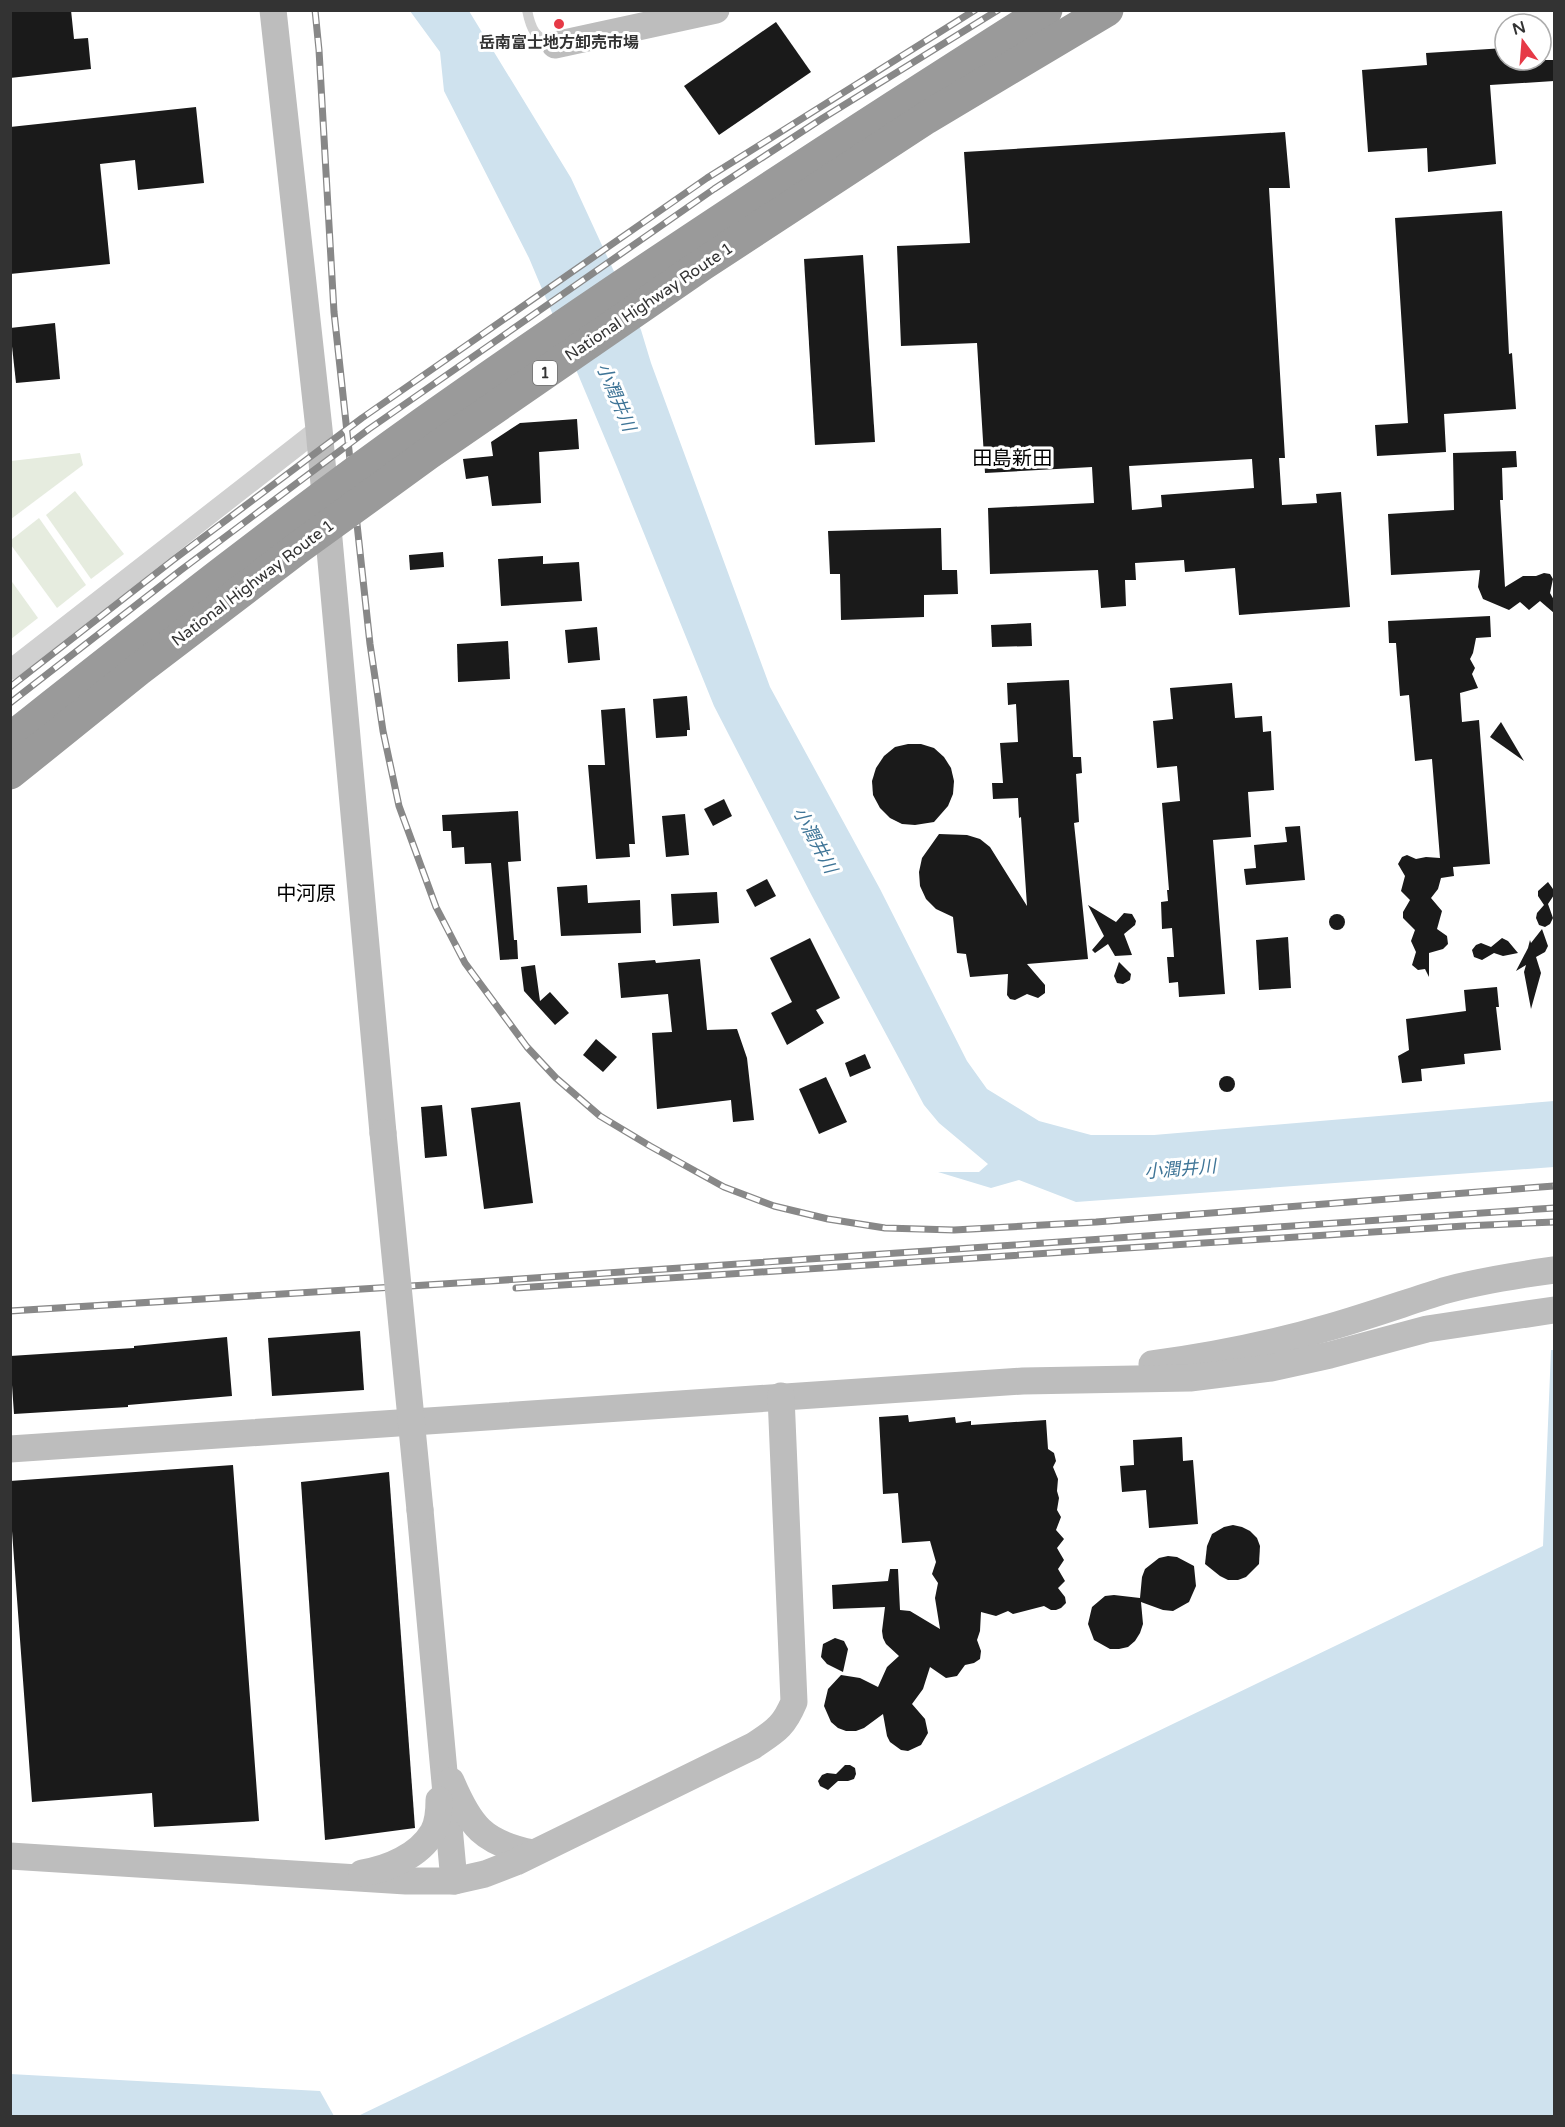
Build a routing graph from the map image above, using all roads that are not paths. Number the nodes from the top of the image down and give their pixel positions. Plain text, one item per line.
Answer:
1 (273, 10) edge
2 (527, 10) edge
3 (716, 10) edge
4 (1046, 10) edge
5 (1107, 10) edge
6 (555, 45) joint
7 (319, 429) junction
8 (10, 670) edge
9 (10, 739) edge
10 (10, 773) edge
11 (1554, 1270) edge
12 (1554, 1310) edge
13 (1023, 1381) junction
14 (781, 1396) junction
15 (10, 1449) edge
16 (442, 1760) junction
17 (533, 1853) junction
18 (10, 1856) edge
19 (347, 1876) junction
20 (454, 1881) junction

1 - 7 street
2 - 6 lane
3 - 6 street
4 - 9 highway, National Highway Route 1 / 1, bridge
5 - 10 highway, National Highway Route 1 / 1, bridge
7 - 8 street
7 - 16 street, bridge
11 - 13 street
12 - 13 street
13 - 14 street
14 - 15 street
14 - 17 street
16 - 17 street
16 - 19 street
16 - 20 street
17 - 20 street
18 - 19 street
19 - 20 street

